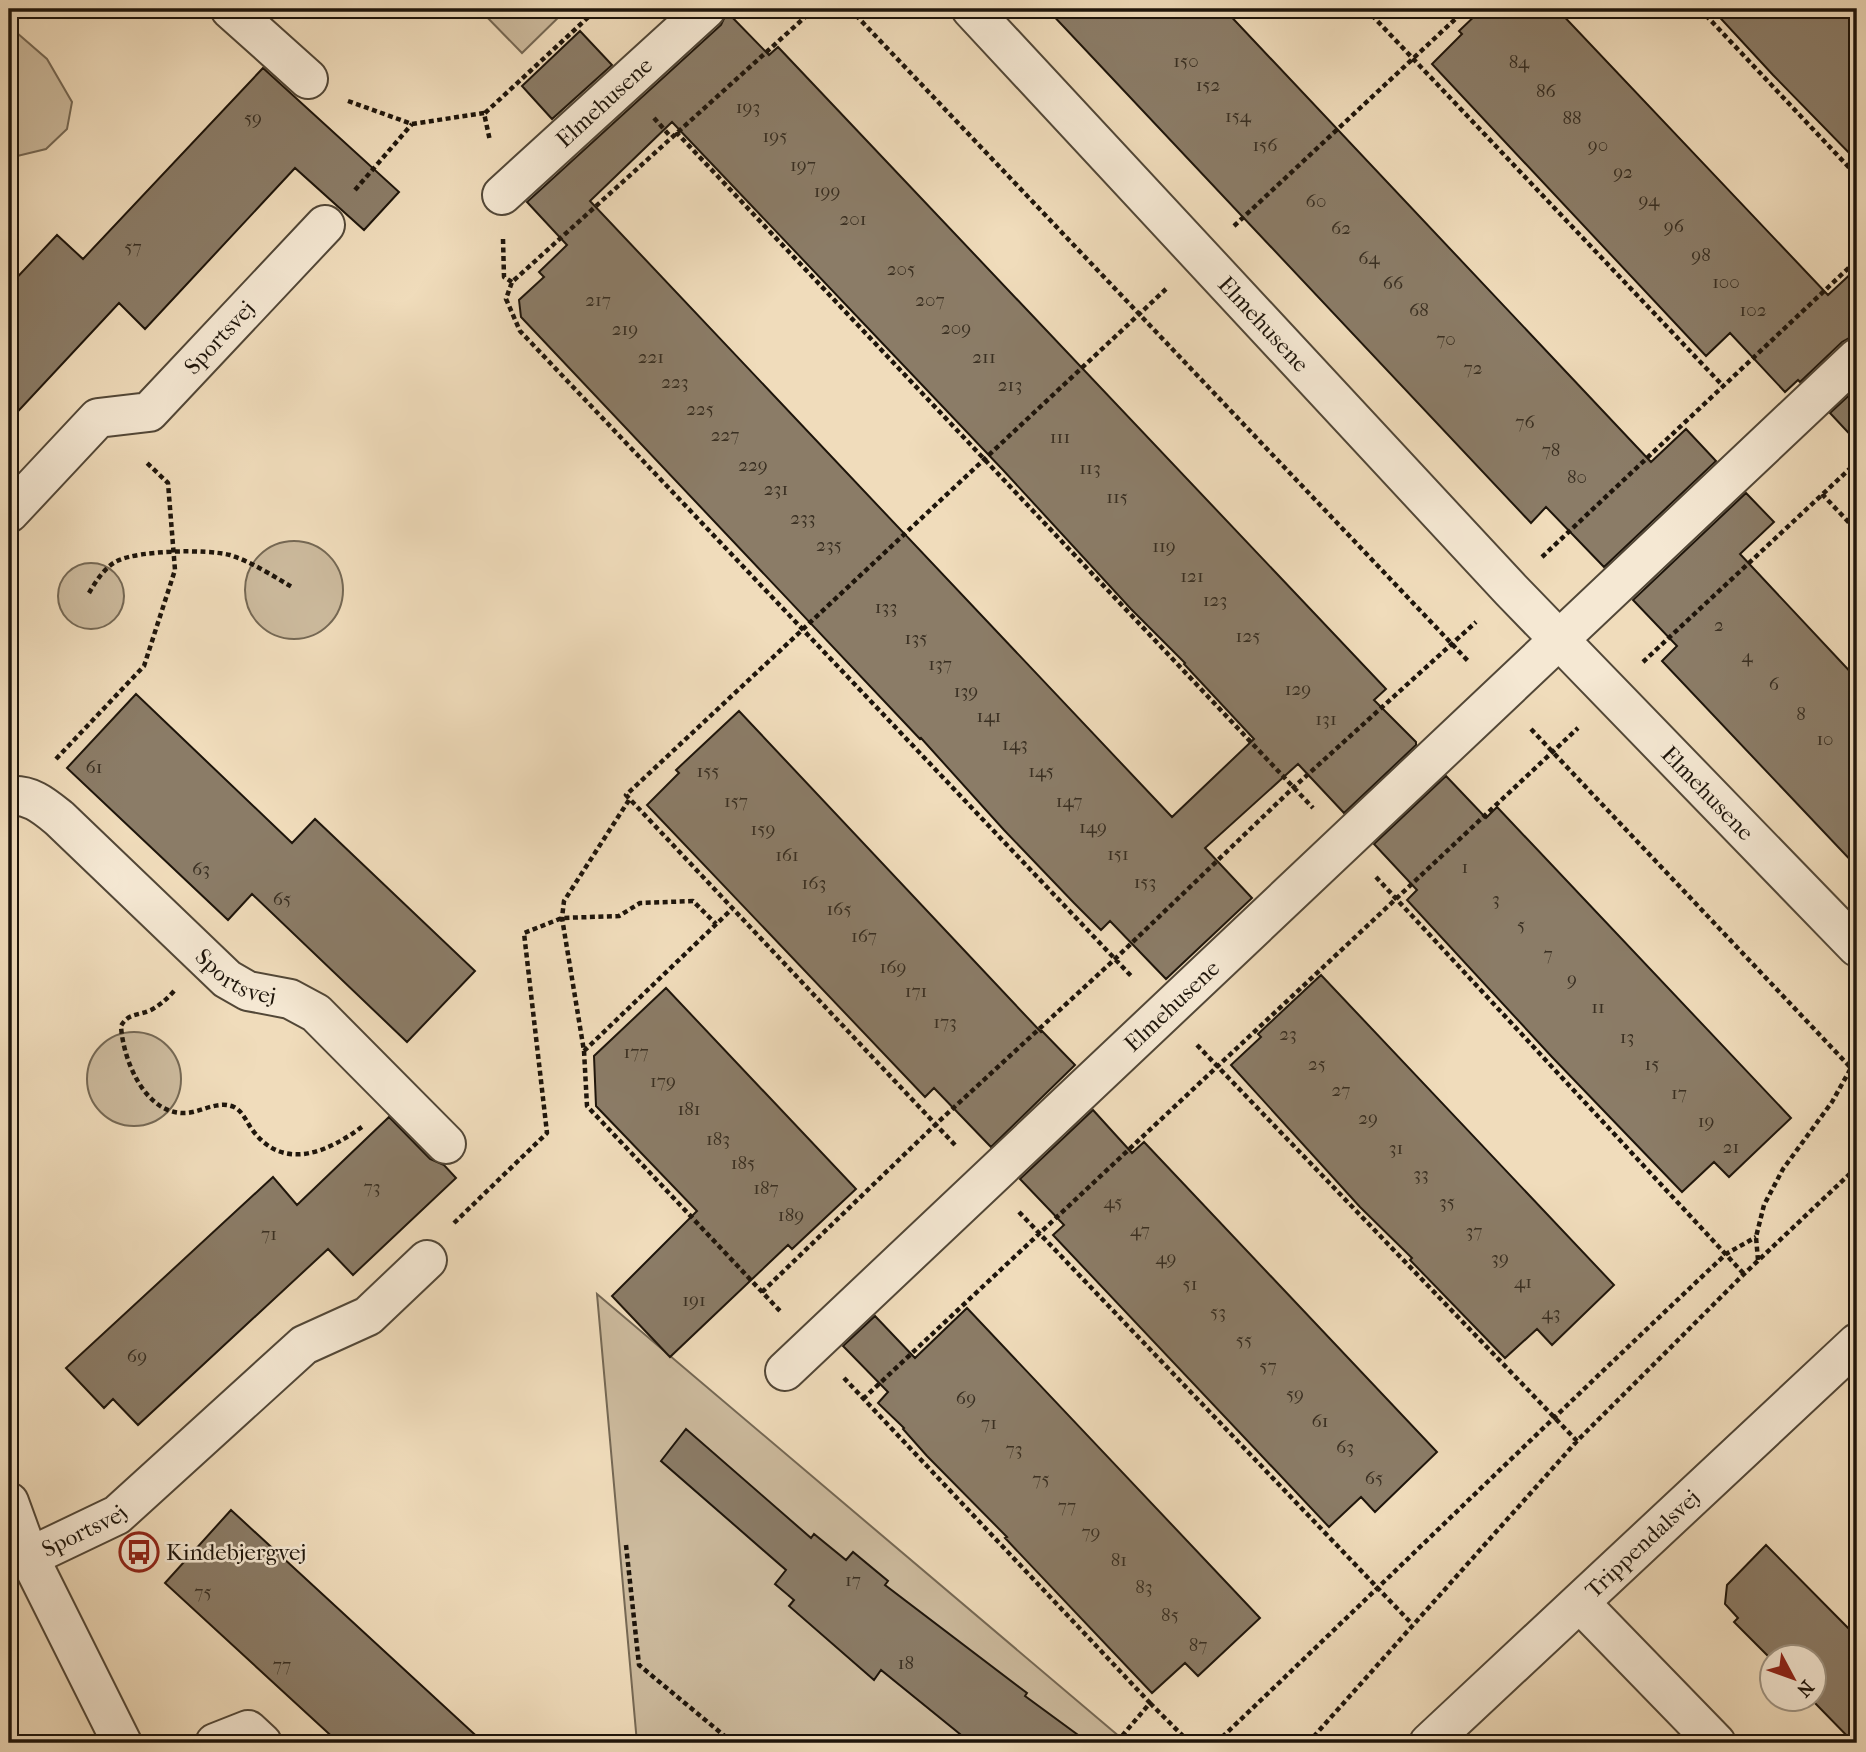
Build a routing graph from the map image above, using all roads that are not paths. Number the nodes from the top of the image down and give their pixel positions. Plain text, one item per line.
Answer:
1 (230, 9) edge
2 (706, 9) edge
3 (971, 9) edge
4 (308, 79) road end
5 (502, 195) road end
6 (325, 225) road end
7 (1857, 359) edge
8 (9, 513) edge
9 (1559, 640) junction
10 (19, 797) edge
11 (1857, 947) edge
12 (446, 1144) dead end
13 (427, 1260) road end
14 (1857, 1343) edge
15 (785, 1371) dead end
16 (9, 1502) edge
17 (29, 1557) junction
18 (1580, 1603) junction
19 (122, 1743) edge
20 (215, 1743) edge
21 (262, 1743) edge
22 (1429, 1743) edge
23 (1716, 1743) edge

1 - 4 street
2 - 5 street, Elmehusene
3 - 9 street, Elmehusene
6 - 8 street, Sportsvej
7 - 9 street, Elmehusene
9 - 11 street, Elmehusene
9 - 15 street, Elmehusene
10 - 12 street, Sportsvej
13 - 17 street, Sportsvej
14 - 18 street, Trippendalsvej
16 - 17 street, Sportsvej
17 - 19 street, Sportsvej
18 - 22 street, Trippendalsvej
18 - 23 street
20 - 21 street

